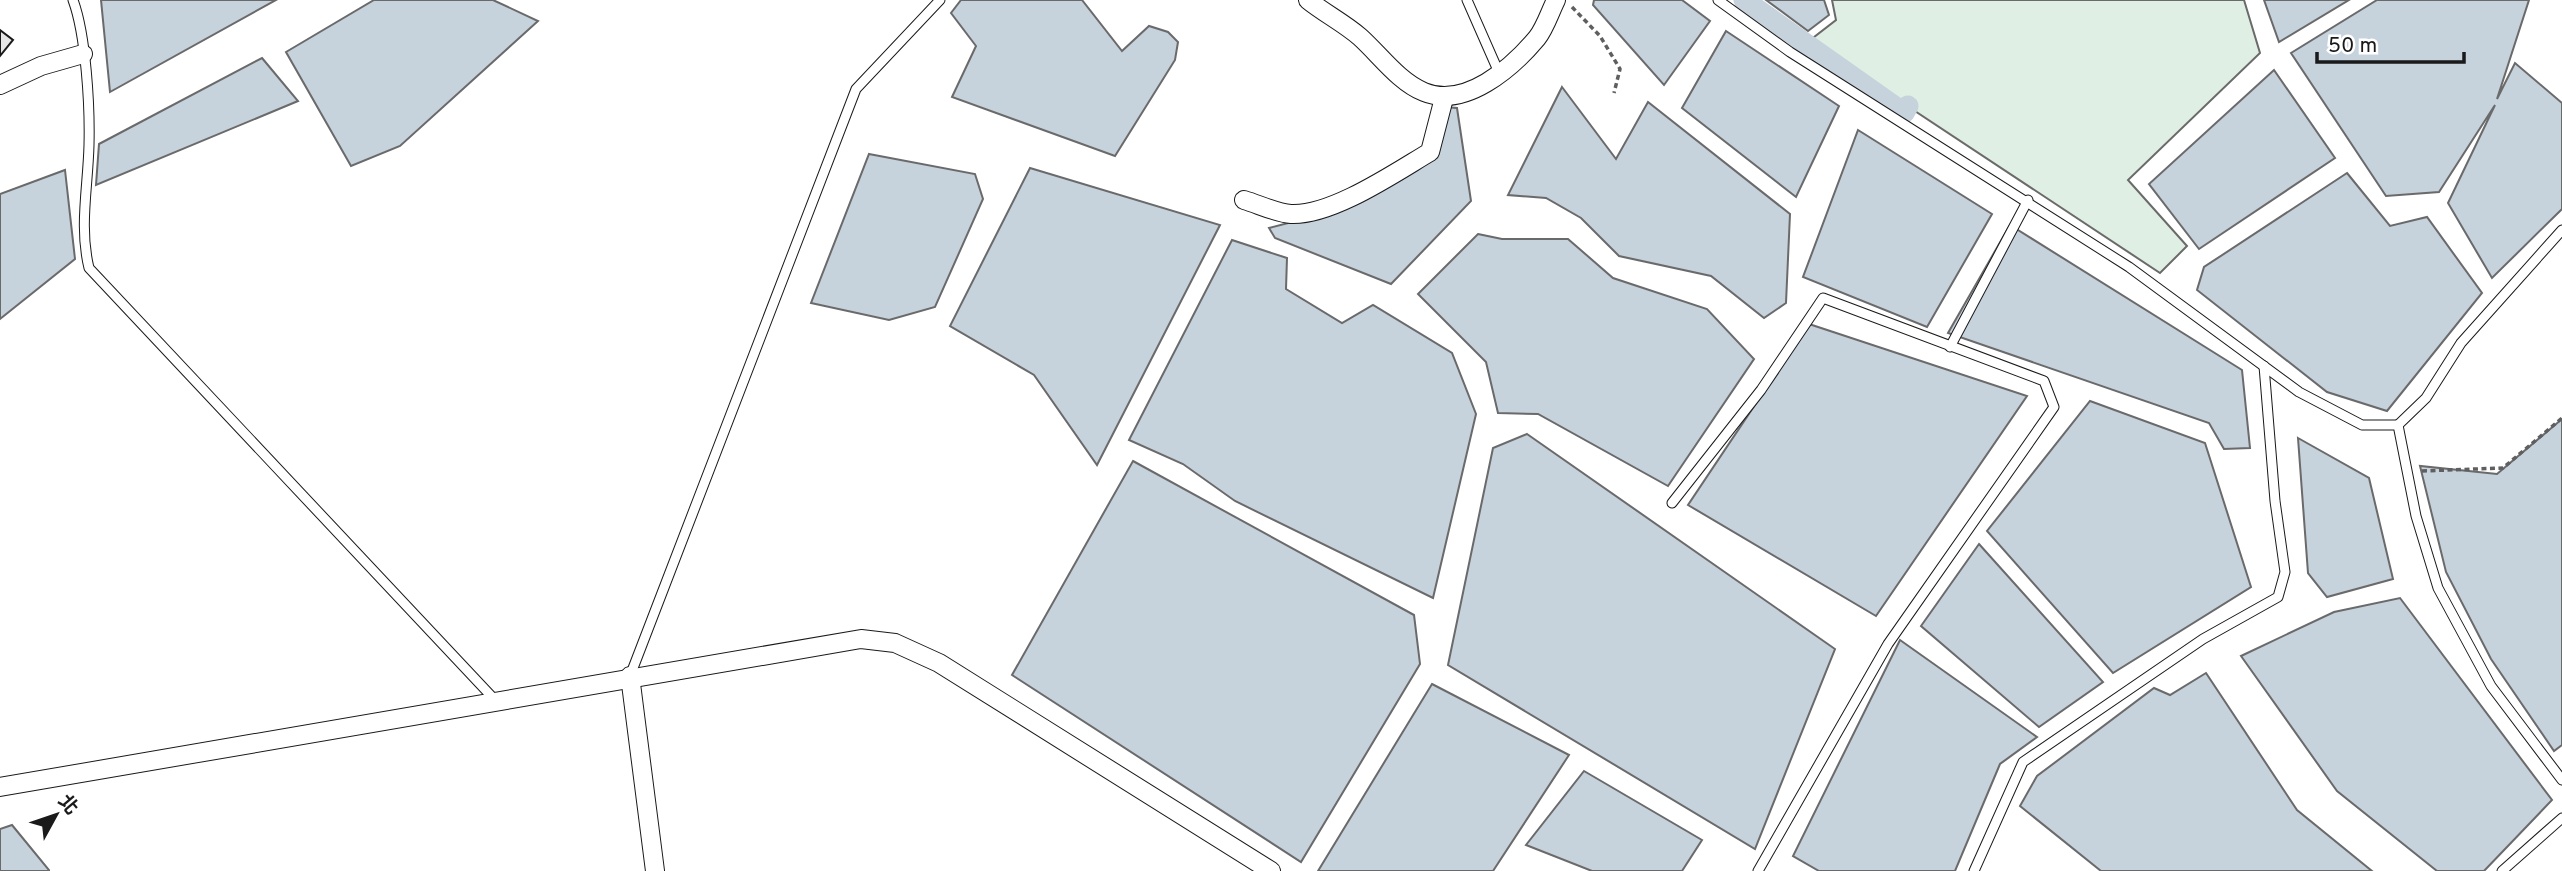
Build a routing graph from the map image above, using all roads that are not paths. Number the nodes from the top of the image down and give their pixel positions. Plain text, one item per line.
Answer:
1 (73, 0) edge
2 (940, 0) edge
3 (1308, 0) edge
4 (1467, 0) edge
5 (1556, 0) edge
6 (1718, 0) edge
7 (83, 54) junction
8 (1500, 75) junction
9 (0, 85) edge
10 (1444, 98) junction
11 (1244, 200) dead end
12 (2028, 201) junction
13 (2562, 230) edge
14 (1950, 347) junction
15 (2264, 366) junction
16 (2398, 425) junction
17 (1672, 503) dead end
18 (630, 676) junction
19 (495, 700) junction
20 (2562, 780) edge
21 (0, 787) edge
22 (2562, 818) edge
23 (655, 871) edge
24 (1270, 871) edge
25 (1758, 871) edge
26 (1974, 871) edge
27 (2502, 871) edge

1 - 7 lane
2 - 18 lane
3 - 10 street
4 - 8 lane
5 - 8 street
6 - 12 lane
7 - 9 street
7 - 19 lane
8 - 10 street
10 - 11 street
12 - 14 lane
12 - 15 lane
13 - 16 lane
14 - 17 lane
14 - 25 lane
15 - 16 lane
15 - 26 lane
16 - 20 lane
18 - 19 street
18 - 23 street
18 - 24 street
19 - 21 street
22 - 27 lane

